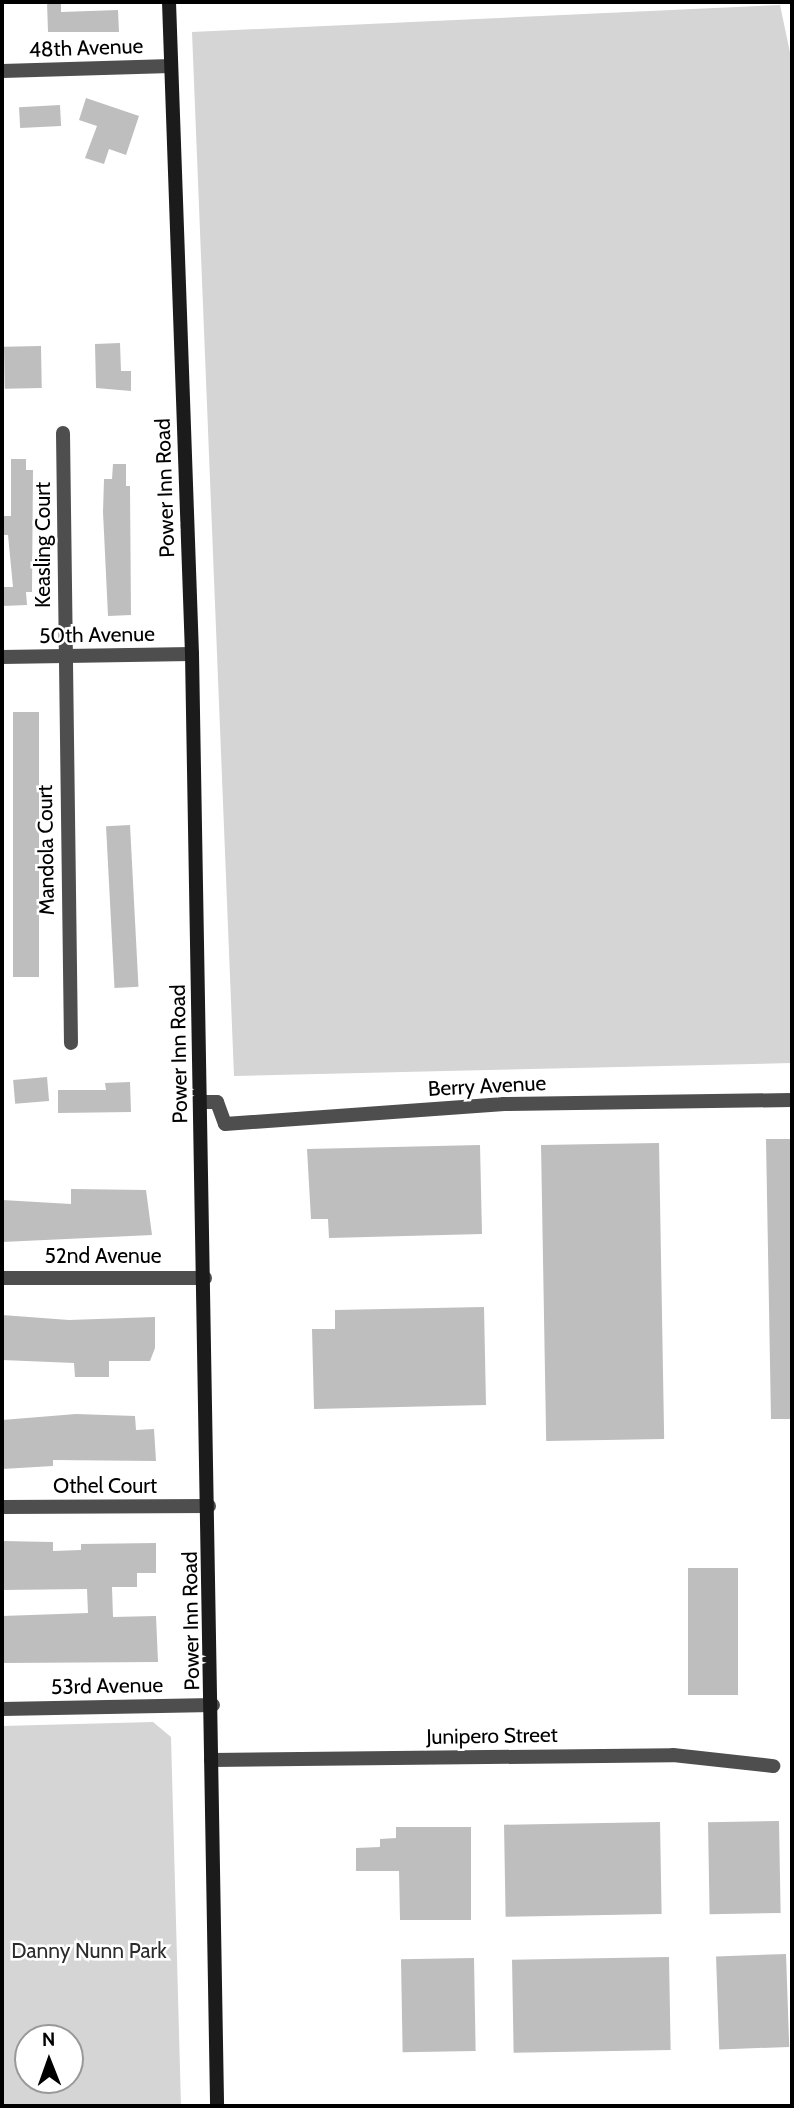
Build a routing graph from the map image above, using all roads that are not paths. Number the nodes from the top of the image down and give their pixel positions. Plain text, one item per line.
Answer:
1 (169, 2) edge
2 (171, 66) junction
3 (2, 71) edge
4 (63, 433) dead end
5 (192, 654) junction
6 (64, 656) junction
7 (2, 657) edge
8 (71, 1043) dead end
9 (792, 1100) edge
10 (201, 1102) junction
11 (2, 1278) edge
12 (205, 1278) junction
13 (209, 1506) junction
14 (2, 1507) edge
15 (213, 1704) junction
16 (2, 1709) edge
17 (211, 1760) junction
18 (774, 1766) dead end
19 (217, 2106) edge

1 - 2 main road, Power Inn Road
2 - 3 street, 48th Avenue
2 - 5 main road, Power Inn Road
4 - 6 street, Keasling Court
5 - 6 street, 50th Avenue
5 - 10 main road, Power Inn Road
6 - 7 street, 50th Avenue
6 - 8 street, Mandola Court
9 - 10 street, Berry Avenue
10 - 12 main road, Power Inn Road
11 - 12 street, 52nd Avenue
12 - 13 main road, Power Inn Road
13 - 14 street, Othel Court
13 - 15 main road, Power Inn Road
15 - 16 street, 53rd Avenue
15 - 17 main road, Power Inn Road
17 - 18 street, Junipero Street
17 - 19 main road, Power Inn Road

